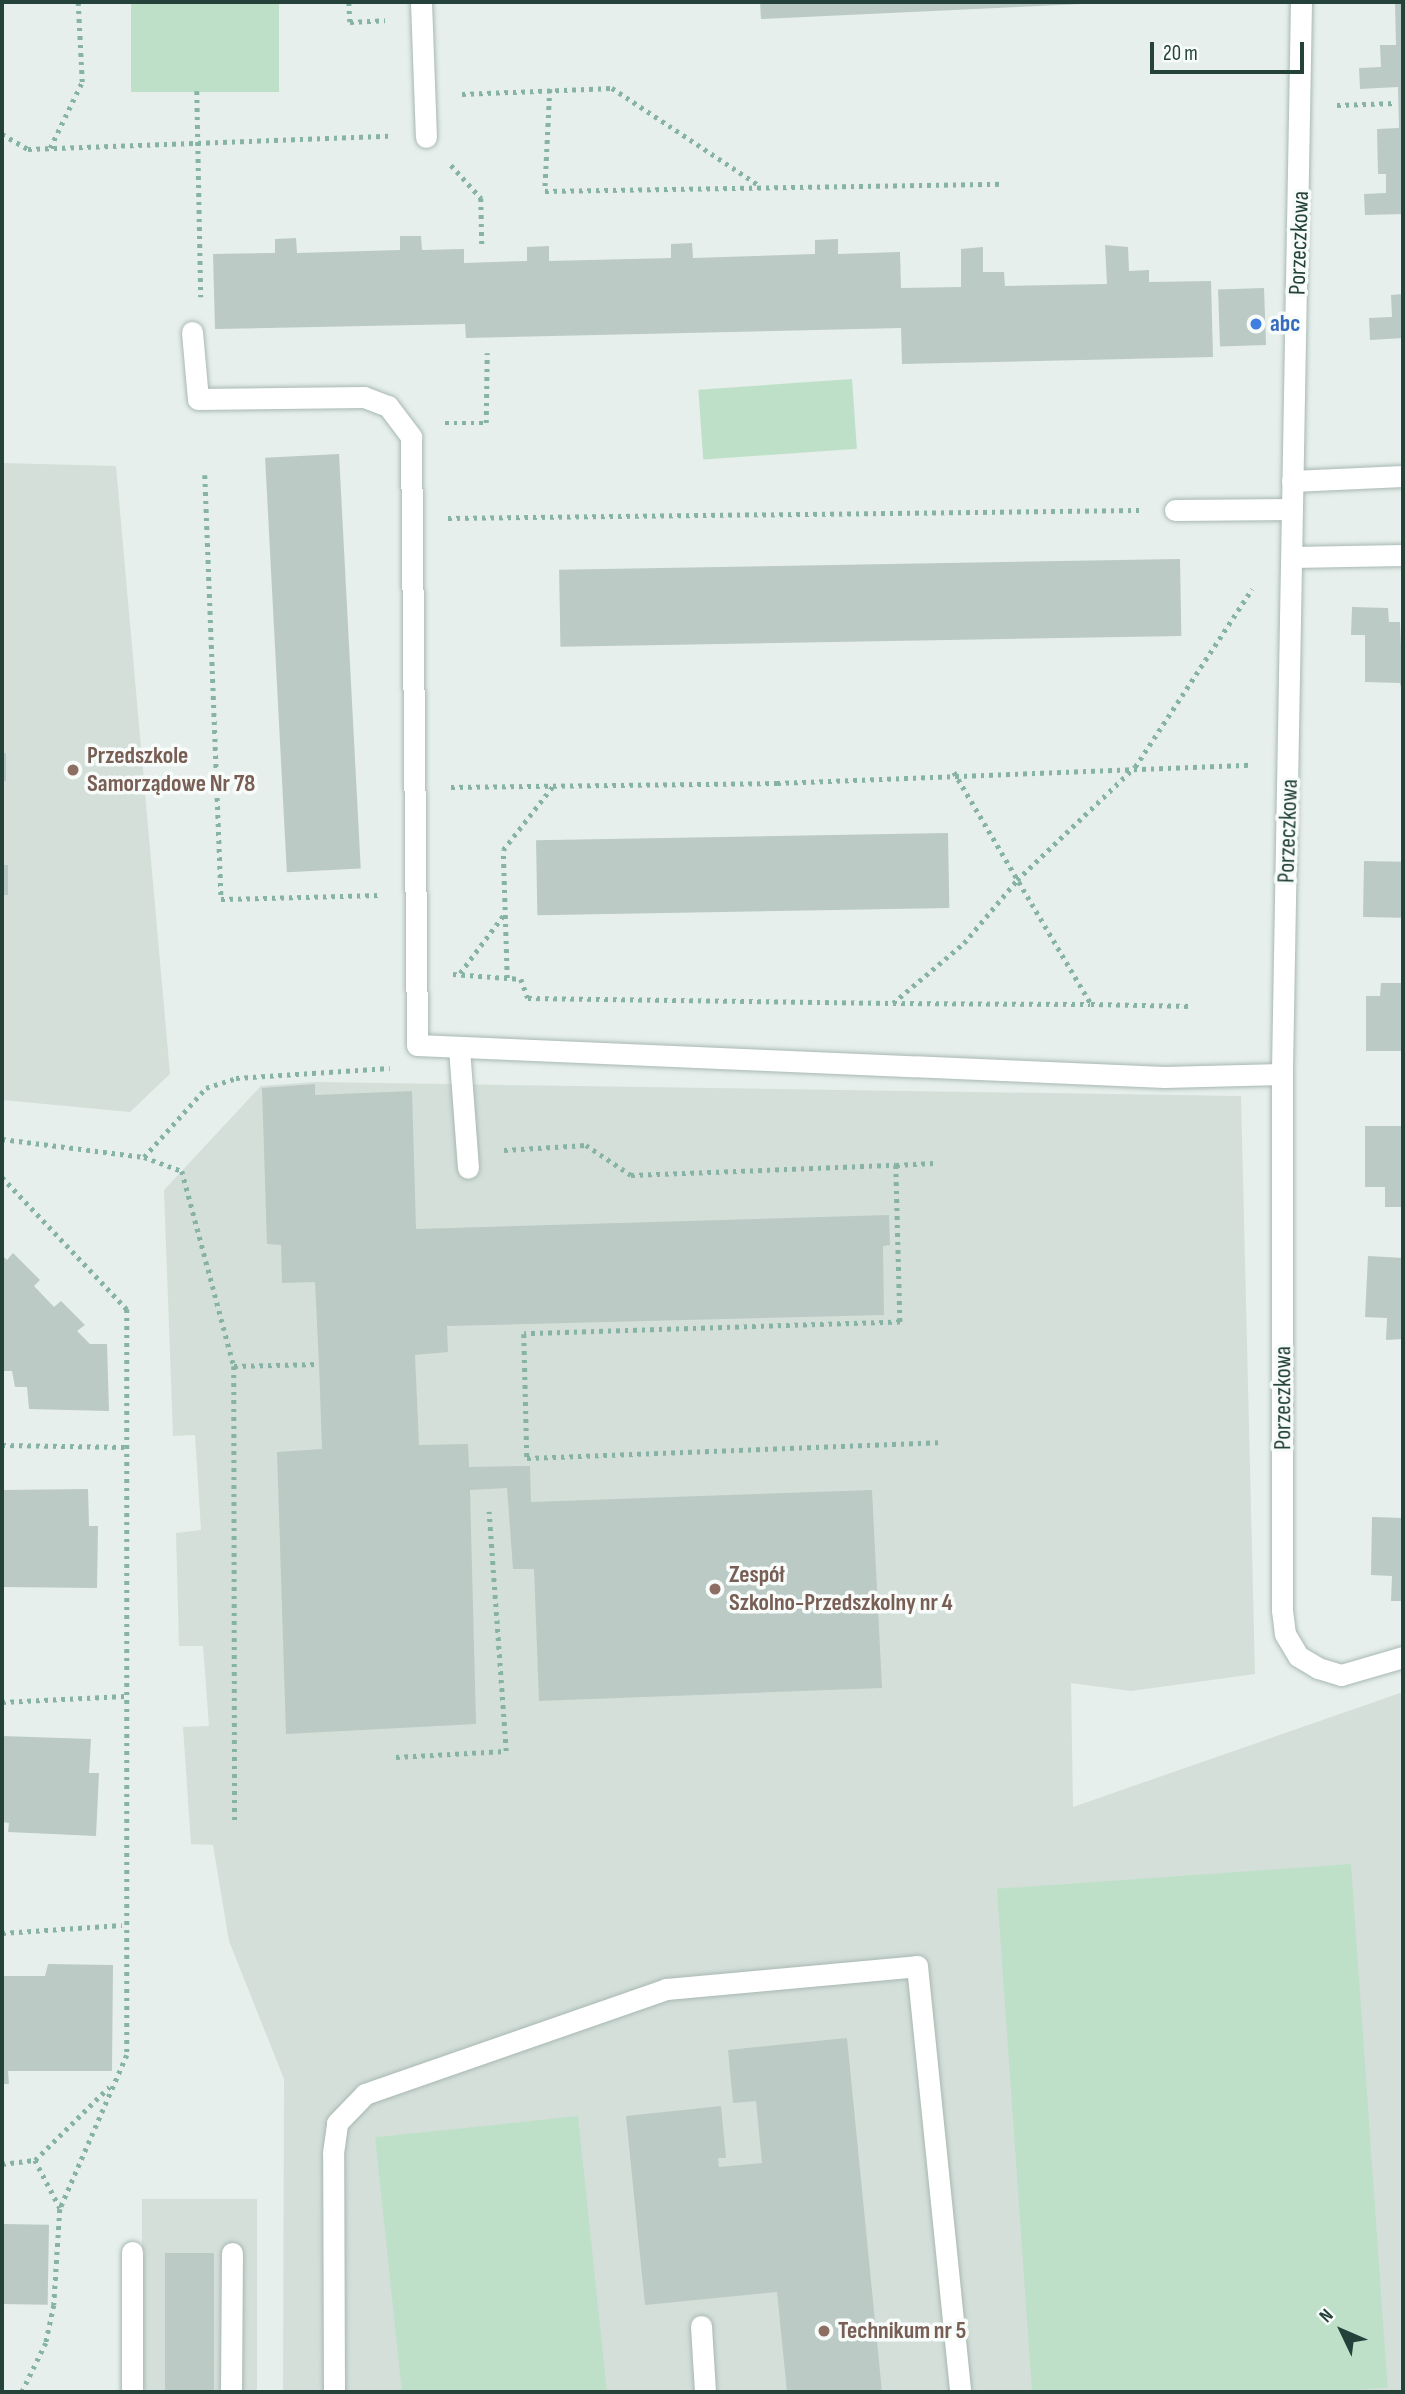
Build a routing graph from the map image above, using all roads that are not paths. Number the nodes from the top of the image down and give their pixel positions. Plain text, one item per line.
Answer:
1 (1301, 2) edge
2 (421, 10) edge
3 (426, 136) road end
4 (192, 332) road end
5 (1403, 476) edge
6 (1292, 481) junction
7 (1292, 509) junction
8 (1175, 510) road end
9 (1403, 555) edge
10 (1292, 557) junction
11 (458, 1048) junction
12 (1282, 1074) junction
13 (467, 1162) road end
14 (1403, 1657) edge
15 (132, 2252) dead end
16 (232, 2253) dead end
17 (701, 2326) dead end
18 (132, 2392) edge
19 (231, 2392) edge
20 (334, 2392) edge
21 (705, 2392) edge
22 (960, 2392) edge

1 - 6 street, Porzeczkowa
2 - 3 street
4 - 11 street
5 - 6 street
6 - 7 street, Porzeczkowa
7 - 8 street
7 - 10 street, Porzeczkowa
9 - 10 street
10 - 12 street, Porzeczkowa
11 - 12 street
11 - 13 street
12 - 14 street, Porzeczkowa
15 - 18 street
16 - 19 street
17 - 21 street
20 - 22 street

